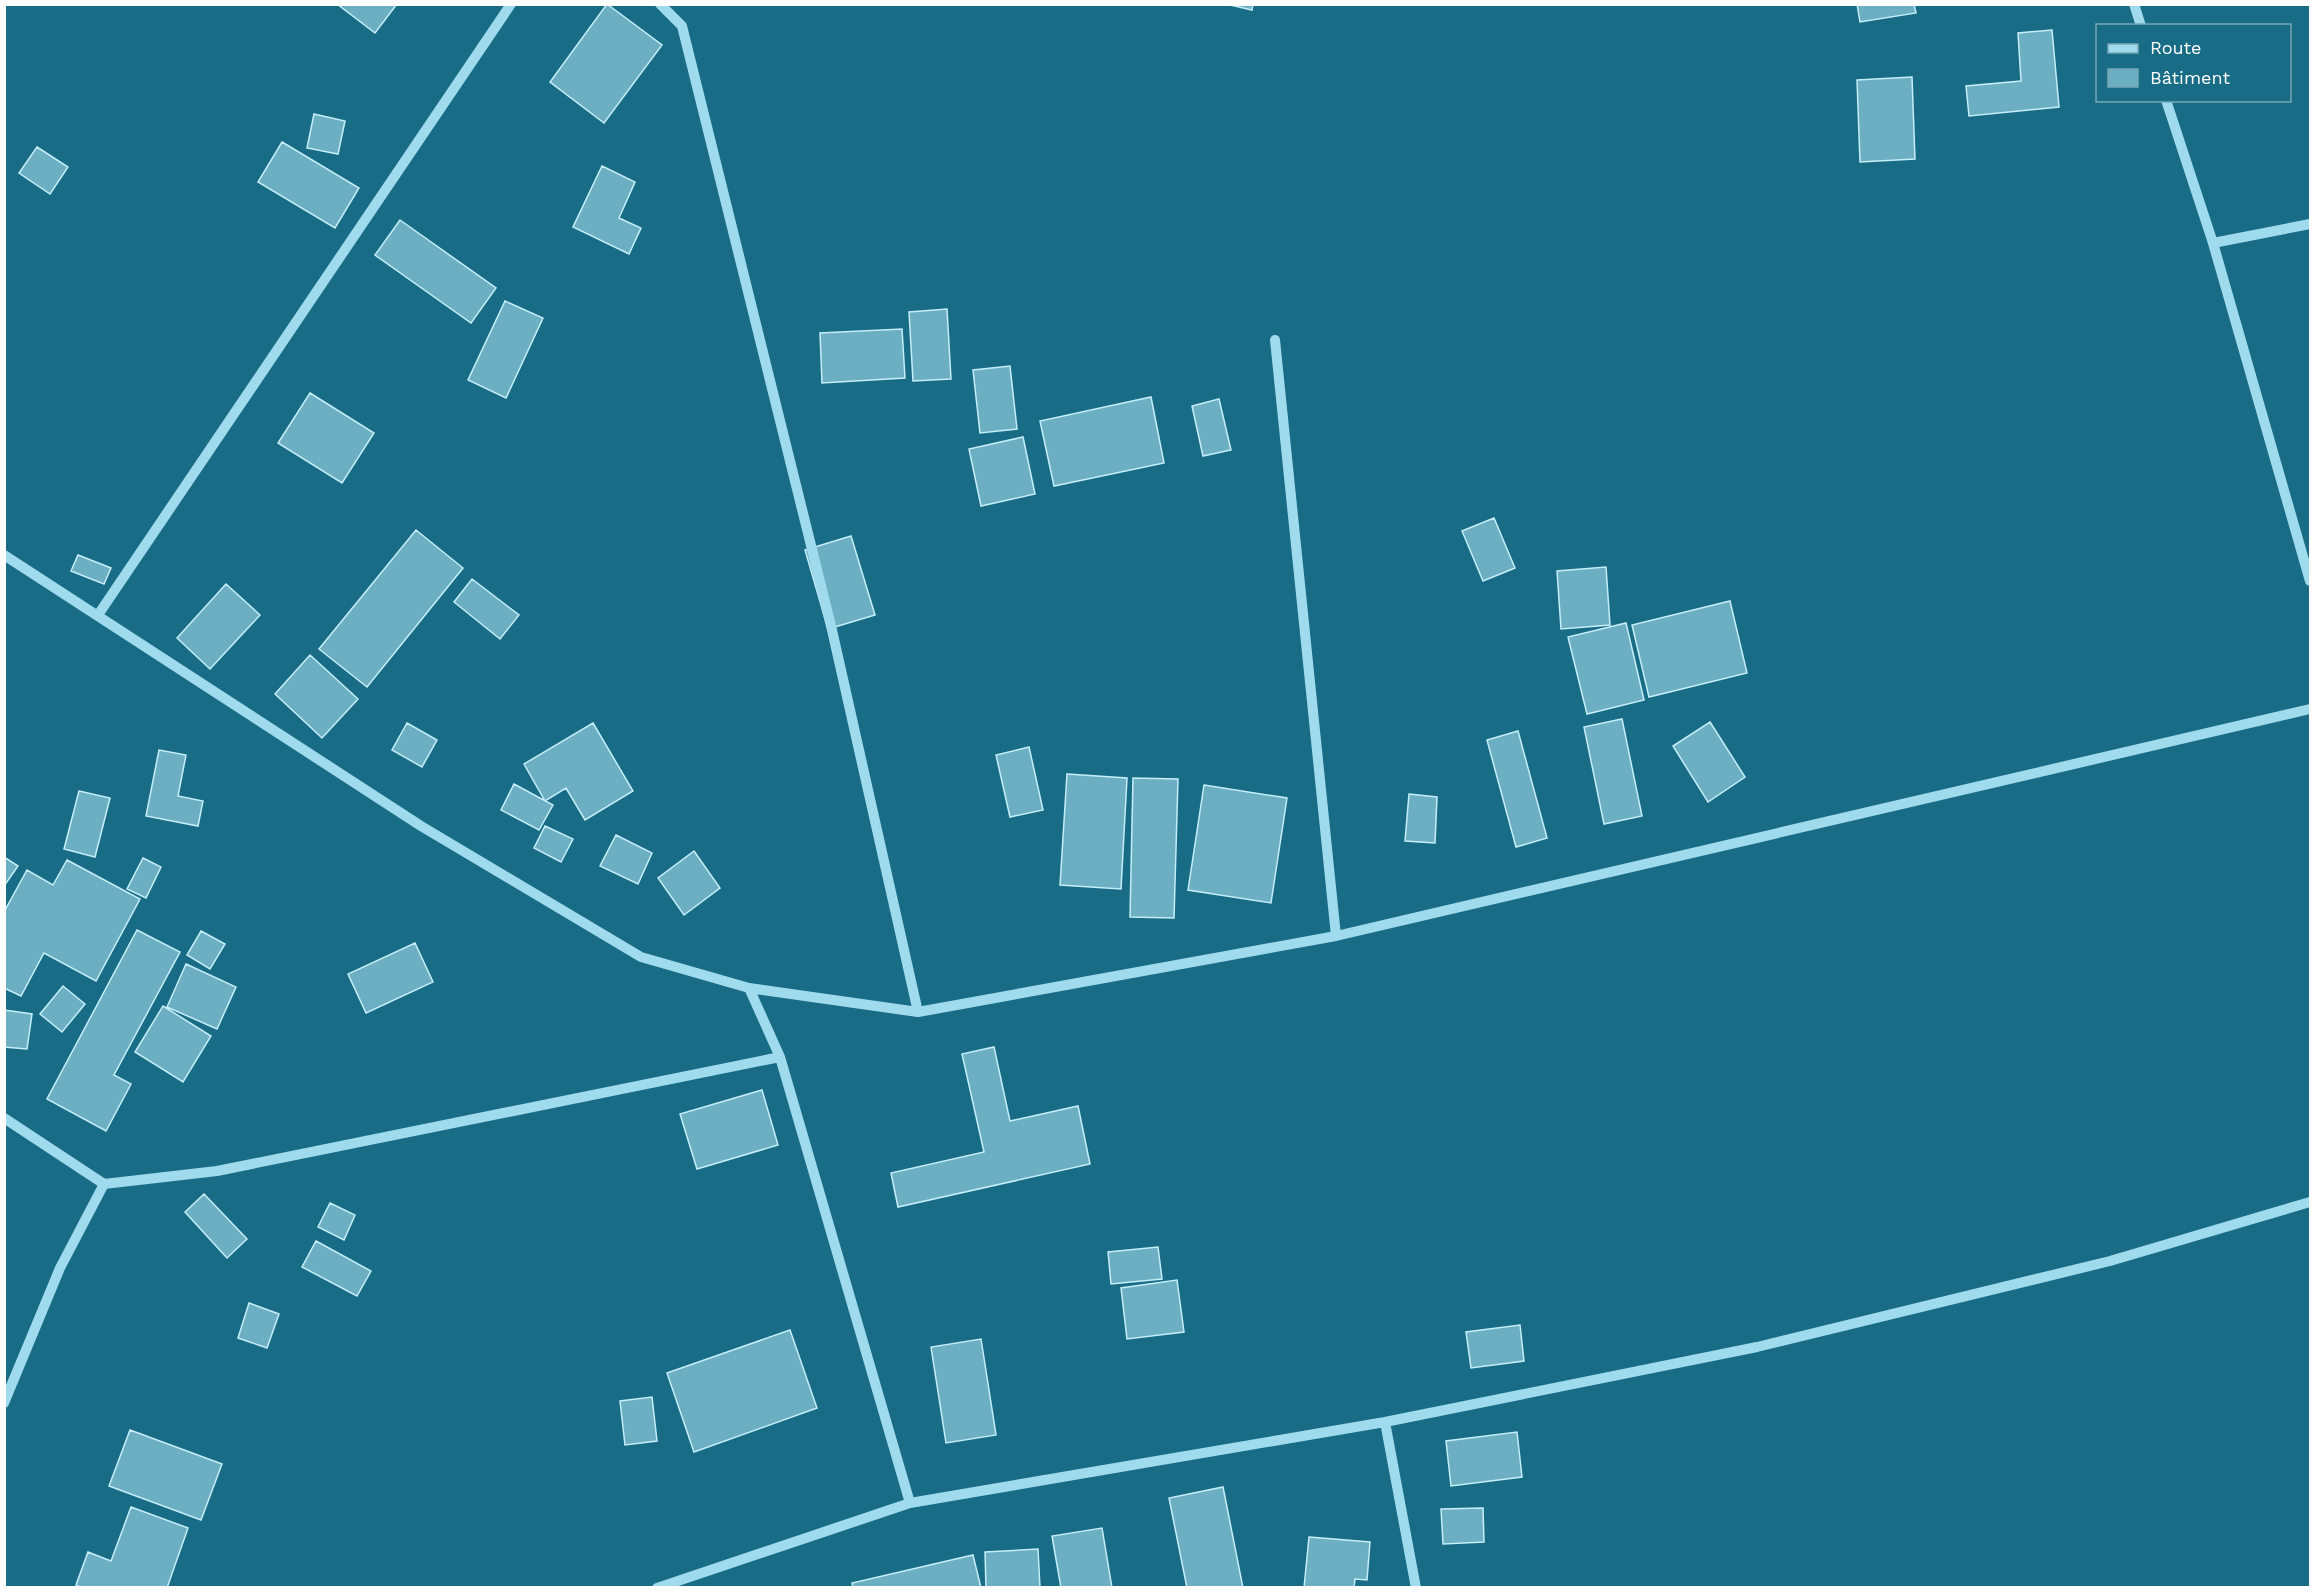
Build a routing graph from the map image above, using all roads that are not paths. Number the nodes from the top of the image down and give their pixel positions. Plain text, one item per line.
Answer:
1 (512, 4) edge
2 (660, 4) edge
3 (2134, 4) edge
4 (2140, 24) edge
5 (2167, 102) edge
6 (2310, 224) edge
7 (2213, 243) junction
8 (1275, 340) dead end
9 (4, 555) edge
10 (2310, 581) edge
11 (98, 615) junction
12 (2310, 708) edge
13 (1336, 936) junction
14 (749, 988) junction
15 (918, 1012) junction
16 (780, 1057) junction
17 (4, 1118) edge
18 (104, 1184) junction
19 (2310, 1202) edge
20 (4, 1403) edge
21 (1385, 1422) junction
22 (910, 1503) junction
23 (657, 1587) edge
24 (1416, 1587) edge

1 - 11 street
2 - 15 street
3 - 4 street
5 - 7 street
6 - 7 street
7 - 10 street
8 - 13 street
9 - 11 street
11 - 14 street
12 - 13 street
13 - 15 street
14 - 15 street
14 - 16 street
16 - 18 street
16 - 22 street
17 - 18 street
18 - 20 street
19 - 21 street
21 - 22 street
21 - 24 street
22 - 23 street

